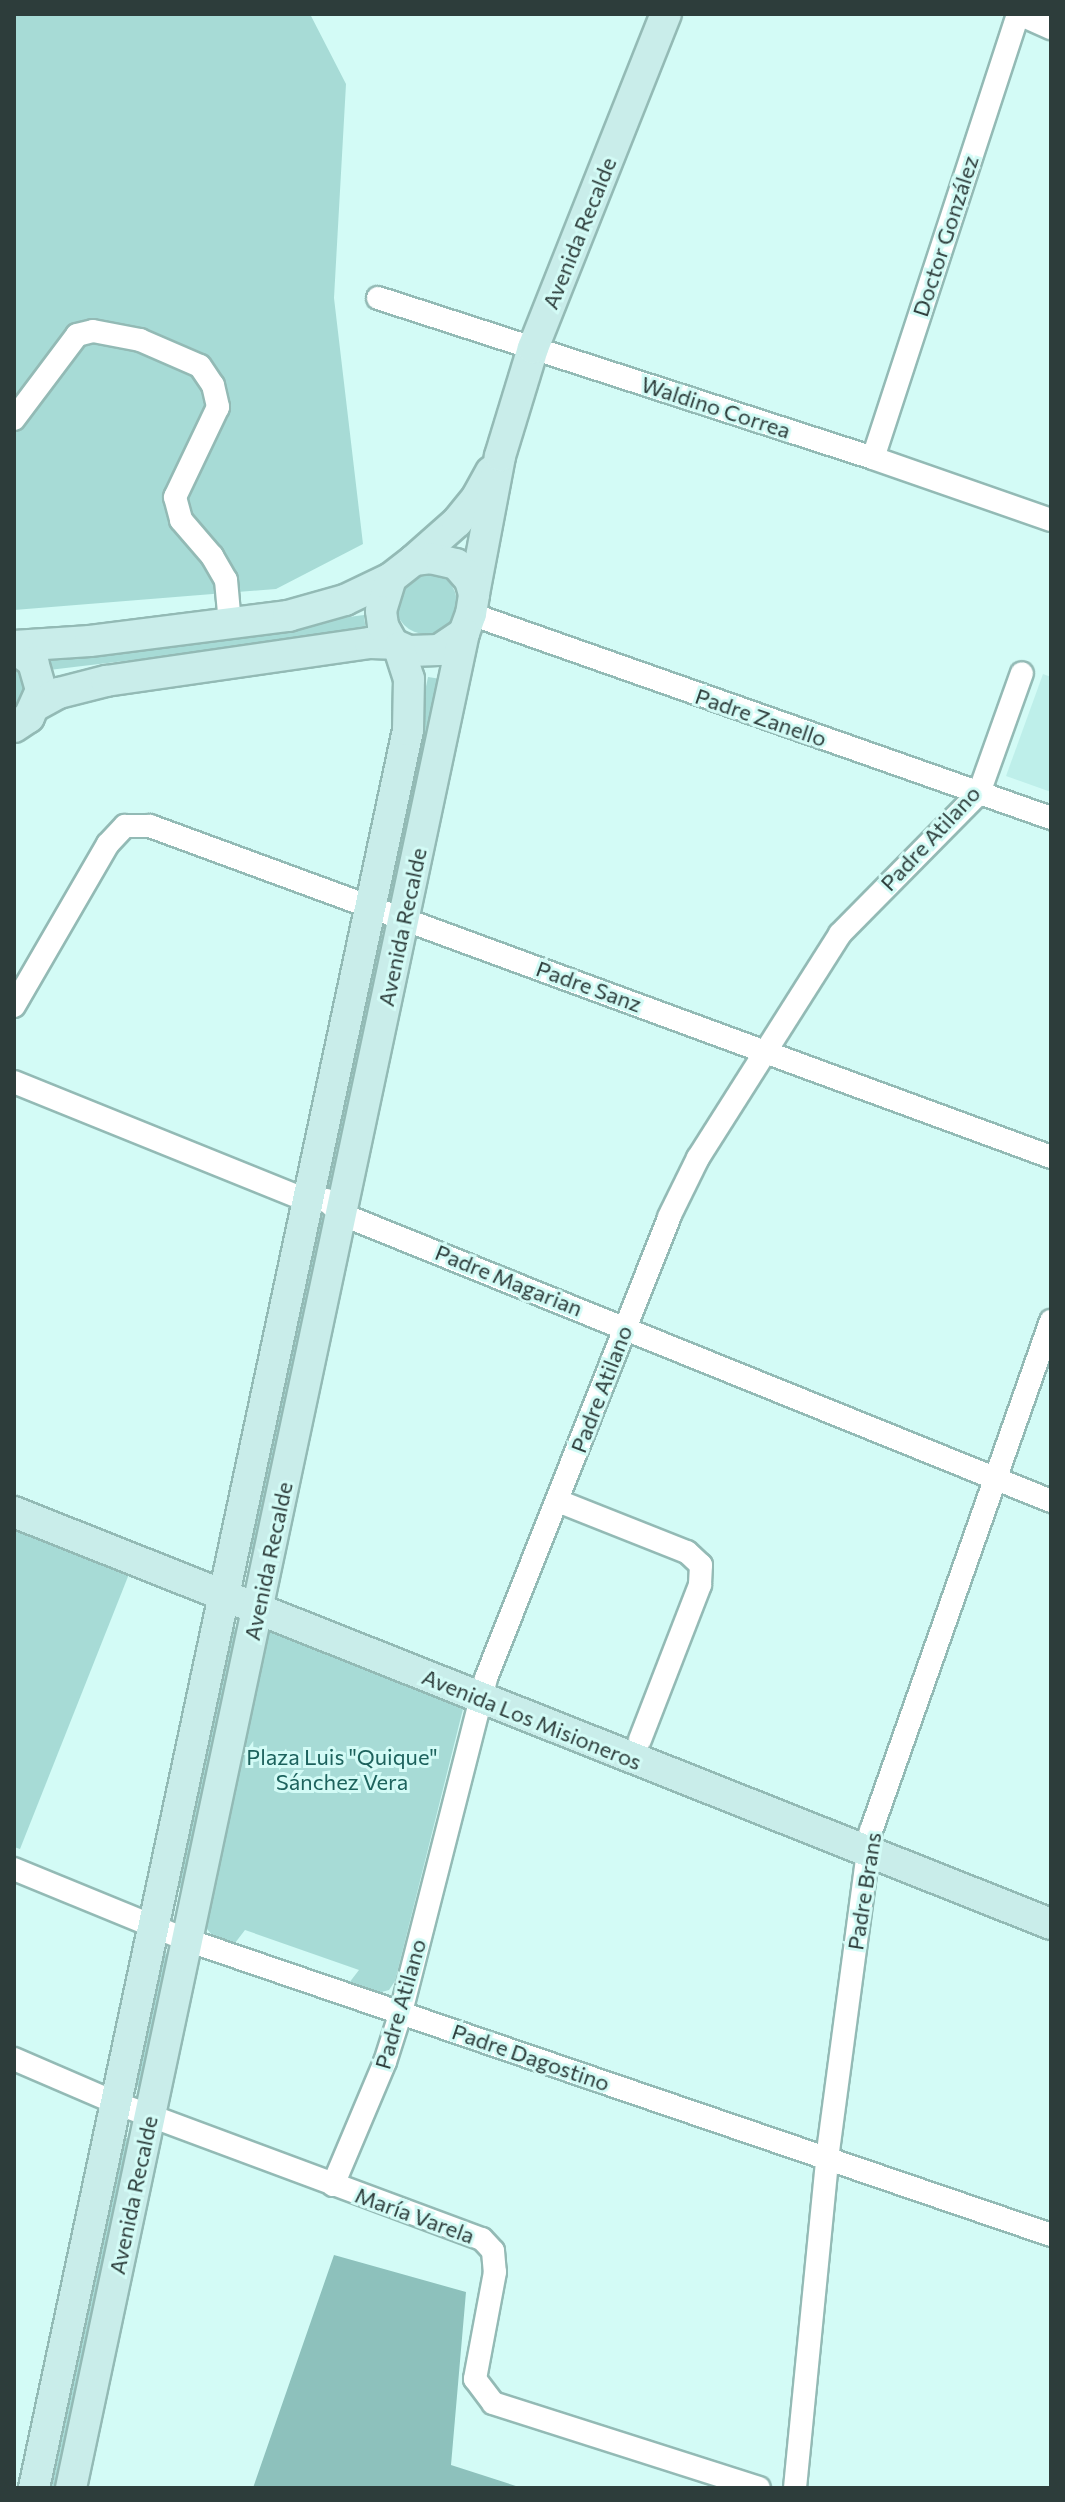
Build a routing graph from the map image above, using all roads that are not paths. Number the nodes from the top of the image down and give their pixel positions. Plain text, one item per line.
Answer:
1 (666, 14) edge
2 (1018, 14) edge
3 (1051, 28) edge
4 (378, 298) dead end
5 (533, 348) junction
6 (14, 419) edge
7 (500, 456) junction
8 (873, 458) junction
9 (1051, 520) edge
10 (403, 569) junction
11 (470, 614) junction
12 (230, 624) junction
13 (396, 646) junction
14 (14, 647) edge
15 (1022, 673) dead end
16 (24, 722) edge
17 (979, 793) junction
18 (1051, 818) edge
19 (371, 906) junction
20 (404, 918) junction
21 (14, 1006) edge
22 (764, 1050) junction
23 (14, 1082) edge
24 (1051, 1157) edge
25 (308, 1201) junction
26 (341, 1214) junction
27 (1051, 1321) edge
28 (625, 1326) junction
29 (994, 1479) junction
30 (14, 1491) edge
31 (558, 1501) junction
32 (1051, 1501) edge
33 (14, 1512) edge
34 (226, 1586) junction
35 (260, 1600) junction
36 (484, 1689) junction
37 (640, 1740) junction
38 (869, 1841) junction
39 (14, 1869) edge
40 (1051, 1902) edge
41 (1051, 1924) edge
42 (153, 1927) junction
43 (187, 1940) junction
44 (401, 2012) junction
45 (14, 2059) edge
46 (116, 2103) junction
47 (150, 2116) junction
48 (827, 2159) junction
49 (333, 2185) junction
50 (1051, 2235) edge
51 (34, 2488) edge
52 (71, 2488) edge
53 (759, 2488) edge
54 (795, 2488) edge

1 - 5 main road, Avenida Recalde
2 - 3 street
2 - 8 street, Doctor González
4 - 5 street, Waldino Correa
5 - 7 main road, Avenida Recalde
5 - 8 street, Waldino Correa
6 - 12 street
7 - 10 main road, Avenida Recalde
7 - 11 main road, Avenida Recalde
8 - 9 street, Waldino Correa
10 - 11 main road
10 - 12 main road, Avenida Recalde
10 - 13 main road
11 - 13 main road
11 - 17 street, Padre Zanello
11 - 20 main road, Avenida Recalde
12 - 14 main road, Avenida Recalde
13 - 16 main road
13 - 19 main road, Avenida Recalde
14 - 16 main road
15 - 17 street, Padre Atilano
17 - 18 street, Padre Zanello
17 - 22 street, Padre Atilano
19 - 20 street, Padre Sanz
19 - 21 street, Padre Sanz
19 - 25 main road, Avenida Recalde
20 - 22 street, Padre Sanz
20 - 26 main road, Avenida Recalde
22 - 24 street, Padre Sanz
22 - 28 street, Padre Atilano
23 - 25 street, Padre Magarian
25 - 26 street, Padre Magarian
25 - 34 main road, Avenida Recalde
26 - 28 street, Padre Magarian
26 - 35 main road, Avenida Recalde
27 - 29 street, Padre Brans
28 - 29 street, Padre Magarian
28 - 31 street, Padre Atilano
29 - 32 street, Padre Magarian
29 - 38 street, Padre Brans
30 - 34 main road, Avenida Los Misioneros
31 - 36 street, Padre Atilano
31 - 37 street
33 - 34 main road, Avenida Los Misioneros
34 - 35 main road, Avenida Los Misioneros
34 - 42 main road, Avenida Recalde
35 - 36 main road, Avenida Los Misioneros
35 - 43 main road, Avenida Recalde
36 - 37 main road, Avenida Los Misioneros
36 - 38 main road, Avenida Los Misioneros
36 - 44 street, Padre Atilano
37 - 38 main road, Avenida Los Misioneros
38 - 40 main road, Avenida Los Misioneros
38 - 41 main road, Avenida Los Misioneros
38 - 48 street, Padre Brans
39 - 42 street, Padre Dagostino
42 - 43 street, Padre Dagostino
42 - 46 main road, Avenida Recalde
43 - 44 street, Padre Dagostino
43 - 47 main road, Avenida Recalde
44 - 48 street, Padre Dagostino
44 - 49 street, Padre Atilano
45 - 46 street, María Varela
46 - 47 street, María Varela
46 - 51 main road, Avenida Recalde
47 - 49 street, María Varela
47 - 52 main road, Avenida Recalde
48 - 50 street, Padre Dagostino
48 - 54 street, Padre Brans
49 - 53 street, María Varela

